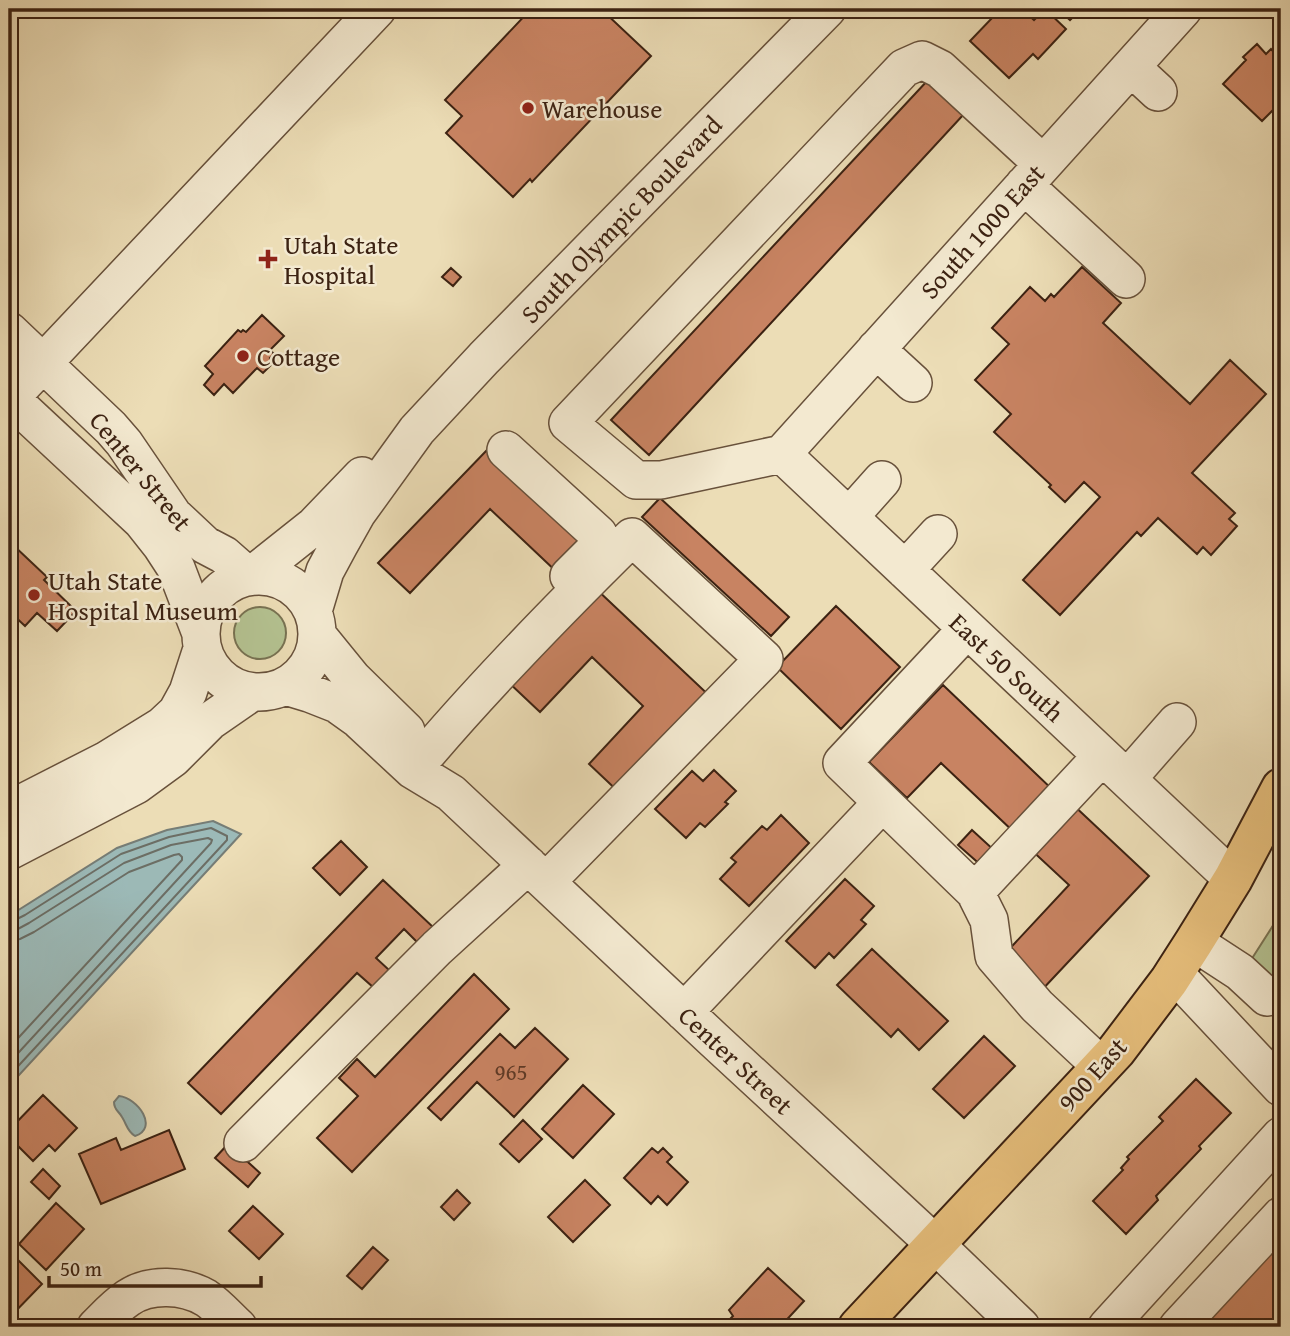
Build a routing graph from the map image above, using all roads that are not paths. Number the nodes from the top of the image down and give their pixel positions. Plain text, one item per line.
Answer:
1 (377, 9) edge
2 (827, 9) edge
3 (1183, 9) edge
4 (1130, 67) junction
5 (1158, 92) dead end
6 (1034, 174) junction
7 (1126, 279) dead end
8 (9, 331) edge
9 (876, 349) junction
10 (43, 363) junction
11 (913, 383) dead end
12 (10, 397) edge
13 (417, 430) junction
14 (506, 450) dead end
15 (782, 454) junction
16 (883, 480) dead end
17 (849, 517) junction
18 (938, 534) dead end
19 (905, 570) junction
20 (250, 576) junction
21 (315, 623) junction
22 (967, 629) junction
23 (201, 640) junction
24 (269, 689) junction
25 (1177, 722) dead end
26 (420, 744) junction
27 (1114, 768) junction
28 (1281, 788) edge
29 (451, 793) junction
30 (883, 803) junction
31 (9, 810) edge
32 (9, 851) edge
33 (537, 874) junction
34 (1233, 879) junction
35 (975, 892) junction
36 (1184, 957) junction
37 (1267, 998) dead end
38 (684, 1012) junction
39 (1101, 1066) junction
40 (1281, 1087) edge
41 (1281, 1136) edge
42 (243, 1143) dead end
43 (1281, 1216) edge
44 (936, 1245) junction
45 (96, 1327) edge
46 (238, 1327) edge
47 (858, 1327) edge
48 (1021, 1327) edge
49 (1107, 1327) edge
50 (1178, 1327) edge

1 - 10 street
2 - 13 street, South Olympic Boulevard
3 - 4 street, South 1000 East
4 - 5 street
4 - 6 street, South 1000 East
6 - 7 street
6 - 9 street, South 1000 East
6 - 15 street
8 - 10 street, Center Street
9 - 11 street
9 - 15 street, South 1000 East
10 - 12 street
10 - 20 street, Center Street
12 - 23 street, Center Street
13 - 20 street, South Olympic Boulevard
13 - 21 street, South Olympic Boulevard
14 - 26 street
15 - 17 street, East 50 South
16 - 17 street
17 - 19 street, East 50 South
18 - 19 street
19 - 22 street, East 50 South
20 - 21 street
20 - 23 street
21 - 24 street
21 - 26 street, Center Street
22 - 27 street, East 50 South
22 - 30 street
23 - 24 street
23 - 31 street
24 - 29 street, Center Street
24 - 32 street
25 - 27 street
26 - 29 street, Center Street
26 - 33 street
27 - 34 street, East 50 South
27 - 35 street
28 - 34 main road, 900 East
29 - 33 street, Center Street
30 - 35 street
30 - 38 street
33 - 38 street, Center Street
33 - 42 street
34 - 36 main road, 900 East
35 - 39 street
36 - 37 street
36 - 39 main road, 900 East
36 - 40 street
38 - 44 street, Center Street
39 - 44 main road, 900 East
41 - 49 street
43 - 50 street
44 - 47 main road, 900 East
44 - 48 street, Center Street
45 - 46 street

